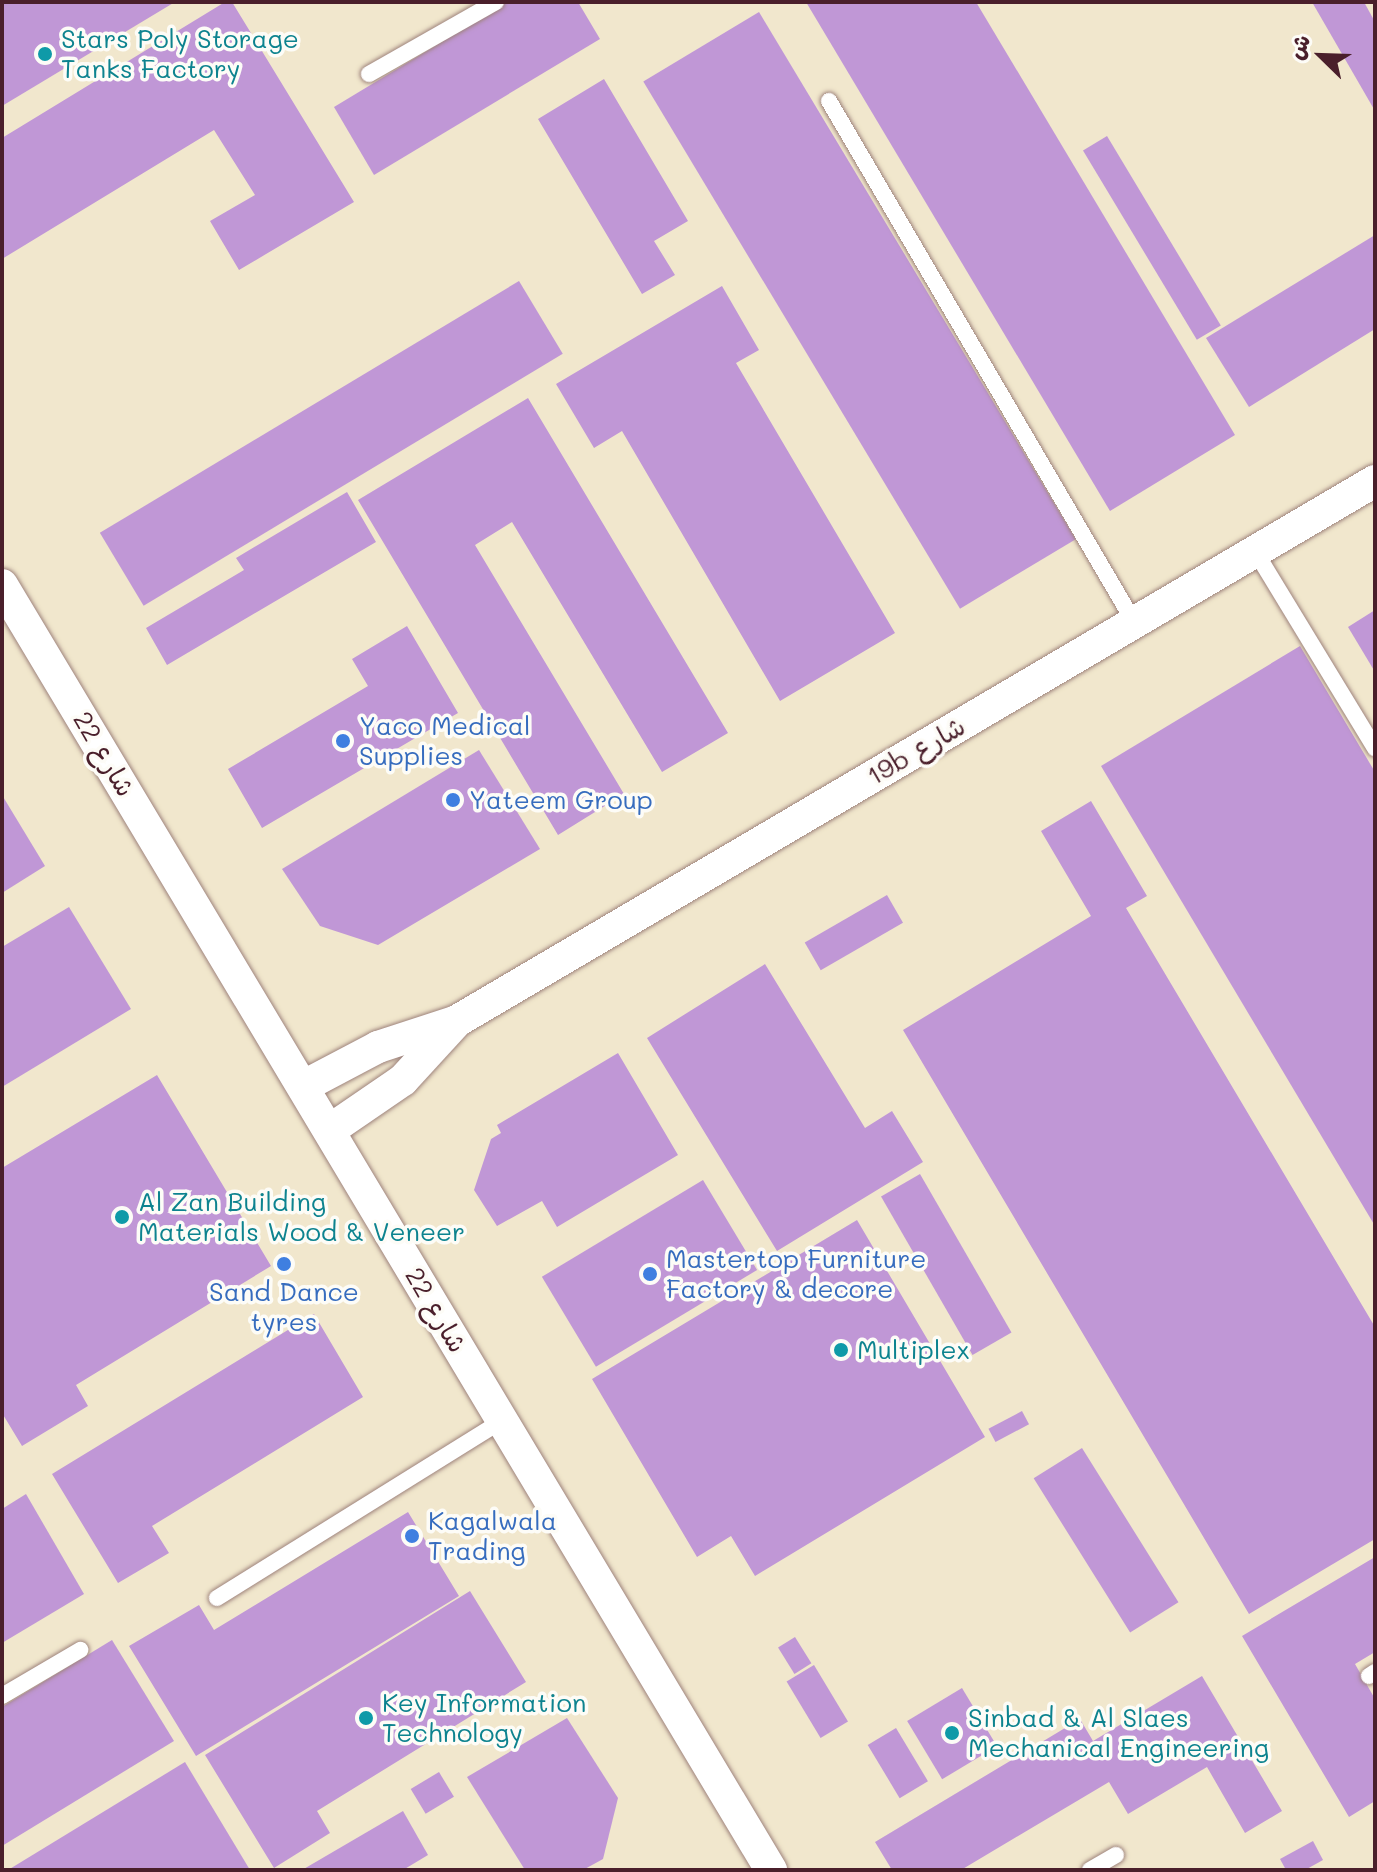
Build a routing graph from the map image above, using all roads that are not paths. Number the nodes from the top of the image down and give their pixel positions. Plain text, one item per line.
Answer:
1 (496, 2) edge
2 (369, 74) dead end
3 (829, 101) dead end
4 (1375, 481) edge
5 (1255, 551) junction
6 (2, 585) edge
7 (1134, 622) junction
8 (1375, 748) edge
9 (457, 1021) junction
10 (304, 1086) junction
11 (330, 1130) junction
12 (503, 1420) junction
13 (217, 1598) dead end
14 (80, 1650) dead end
15 (2, 1696) edge
16 (1116, 1855) dead end
17 (764, 1868) edge
18 (1090, 1870) edge

1 - 2 lane
3 - 7 lane
4 - 5 street, 19b شارع
5 - 7 street, 19b شارع
5 - 8 lane
6 - 10 street, شارع 22
7 - 9 street, 19b شارع
9 - 10 street, 19b شارع
9 - 11 street, 19b شارع
10 - 11 street, شارع 22
11 - 12 street, شارع 22
12 - 13 lane
12 - 17 street, شارع 22
14 - 15 lane
16 - 18 lane

